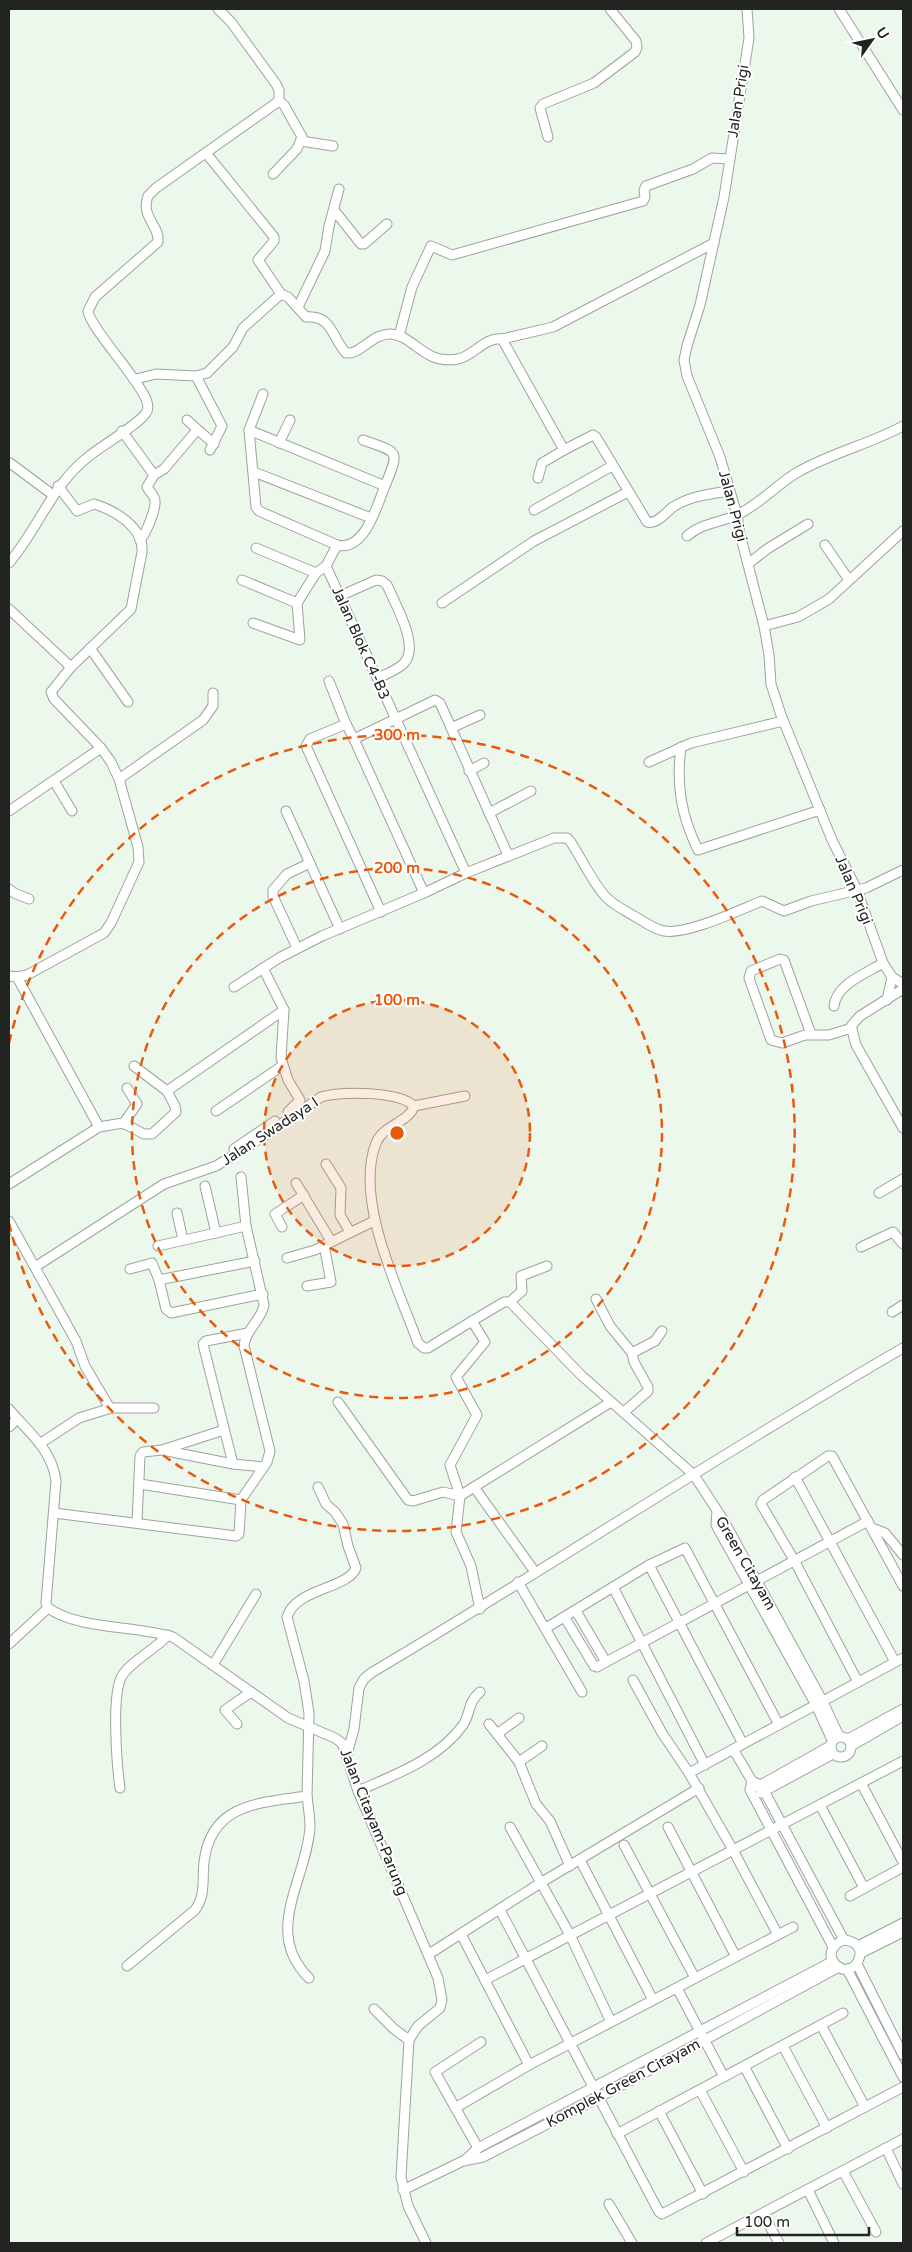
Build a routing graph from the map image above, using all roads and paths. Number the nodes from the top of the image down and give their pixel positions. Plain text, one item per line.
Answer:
1 (218, 9) edge
2 (610, 9) edge
3 (747, 9) edge
4 (839, 9) edge
5 (279, 101) junction
6 (903, 110) edge
7 (548, 137) dead end
8 (301, 141) junction
9 (333, 146) dead end
10 (206, 153) junction
11 (729, 159) junction
12 (273, 174) dead end
13 (339, 189) dead end
14 (334, 210) junction
15 (387, 224) dead end
16 (714, 243) junction
17 (281, 294) junction
18 (298, 307) junction
19 (398, 336) junction
20 (502, 338) junction
21 (196, 376) junction
22 (136, 380) junction
23 (262, 394) dead end
24 (187, 420) dead end
25 (290, 420) dead end
26 (903, 426) edge
27 (197, 430) junction
28 (250, 430) junction
29 (122, 431) junction
30 (363, 440) dead end
31 (279, 443) junction
32 (564, 450) junction
33 (10, 463) edge
34 (612, 466) junction
35 (254, 472) junction
36 (154, 475) junction
37 (538, 478) dead end
38 (58, 486) junction
39 (385, 486) junction
40 (729, 490) junction
41 (628, 492) junction
42 (52, 495) junction
43 (534, 510) dead end
44 (737, 514) junction
45 (371, 518) junction
46 (808, 524) dead end
47 (903, 531) edge
48 (687, 536) dead end
49 (140, 540) junction
50 (336, 544) junction
51 (824, 545) dead end
52 (256, 548) dead end
53 (9, 563) edge
54 (748, 564) junction
55 (326, 566) junction
56 (316, 573) junction
57 (242, 580) dead end
58 (849, 580) junction
59 (340, 596) junction
60 (297, 603) junction
61 (442, 603) dead end
62 (9, 609) edge
63 (253, 623) dead end
64 (764, 626) junction
65 (90, 648) junction
66 (71, 667) junction
67 (378, 678) junction
68 (329, 682) dead end
69 (213, 693) dead end
70 (128, 702) dead end
71 (480, 716) dead end
72 (395, 719) junction
73 (784, 721) junction
74 (346, 724) junction
75 (451, 728) junction
76 (354, 739) junction
77 (681, 747) junction
78 (101, 748) junction
79 (649, 762) dead end
80 (484, 763) dead end
81 (469, 771) junction
82 (119, 779) junction
83 (54, 781) junction
84 (531, 791) dead end
85 (9, 810) edge
86 (820, 810) junction
87 (72, 811) dead end
88 (286, 811) dead end
89 (489, 813) junction
90 (508, 855) junction
91 (310, 862) junction
92 (903, 870) edge
93 (466, 873) junction
94 (9, 889) edge
95 (857, 890) junction
96 (424, 893) junction
97 (29, 899) dead end
98 (382, 912) junction
99 (340, 929) junction
100 (297, 948) junction
101 (883, 963) junction
102 (266, 966) junction
103 (13, 976) edge
104 (892, 977) junction
105 (903, 984) edge
106 (234, 987) dead end
107 (903, 990) edge
108 (887, 1000) junction
109 (834, 1006) dead end
110 (284, 1010) junction
111 (852, 1028) junction
112 (811, 1034) junction
113 (134, 1066) dead end
114 (282, 1066) junction
115 (127, 1088) dead end
116 (167, 1091) junction
117 (465, 1096) dead end
118 (414, 1106) junction
119 (216, 1111) dead end
120 (123, 1124) junction
121 (99, 1127) junction
122 (903, 1128) edge
123 (326, 1164) dead end
124 (216, 1166) junction
125 (241, 1178) dead end
126 (903, 1179) edge
127 (296, 1183) dead end
128 (9, 1184) edge
129 (205, 1186) dead end
130 (879, 1193) dead end
131 (304, 1195) junction
132 (177, 1213) dead end
133 (9, 1221) edge
134 (374, 1221) junction
135 (246, 1226) junction
136 (282, 1228) dead end
137 (350, 1232) junction
138 (216, 1233) junction
139 (183, 1240) junction
140 (328, 1243) junction
141 (903, 1244) edge
142 (158, 1246) dead end
143 (861, 1247) dead end
144 (287, 1258) dead end
145 (255, 1261) junction
146 (547, 1266) dead end
147 (35, 1267) junction
148 (130, 1270) dead end
149 (159, 1280) junction
150 (307, 1286) dead end
151 (263, 1294) junction
152 (596, 1299) dead end
153 (510, 1302) junction
154 (903, 1305) edge
155 (892, 1312) dead end
156 (472, 1321) junction
157 (662, 1331) dead end
158 (248, 1333) junction
159 (903, 1349) edge
160 (632, 1353) junction
161 (338, 1402) dead end
162 (611, 1402) junction
163 (108, 1408) junction
164 (154, 1408) dead end
165 (9, 1409) edge
166 (624, 1412) junction
167 (18, 1419) junction
168 (9, 1426) edge
169 (224, 1430) junction
170 (41, 1443) junction
171 (162, 1450) junction
172 (233, 1464) junction
173 (263, 1467) junction
174 (694, 1475) junction
175 (794, 1477) junction
176 (140, 1484) junction
177 (318, 1487) dead end
178 (474, 1487) junction
179 (454, 1494) junction
180 (242, 1500) junction
181 (54, 1513) junction
182 (137, 1522) junction
183 (870, 1524) junction
184 (829, 1541) junction
185 (903, 1556) edge
186 (794, 1560) junction
187 (649, 1565) junction
188 (535, 1572) junction
189 (518, 1582) junction
190 (753, 1583) junction
191 (903, 1586) edge
192 (614, 1587) junction
193 (256, 1594) dead end
194 (715, 1603) junction
195 (48, 1608) junction
196 (480, 1609) junction
197 (576, 1611) junction
198 (565, 1618) junction
199 (679, 1622) junction
200 (546, 1628) junction
201 (168, 1635) junction
202 (643, 1642) junction
203 (9, 1644) edge
204 (899, 1660) edge
205 (606, 1662) junction
206 (214, 1664) junction
207 (633, 1680) dead end
208 (858, 1682) junction
209 (250, 1692) junction
210 (480, 1692) dead end
211 (582, 1692) dead end
212 (820, 1703) junction
213 (903, 1709) edge
214 (903, 1716) edge
215 (519, 1718) dead end
216 (236, 1724) dead end
217 (489, 1724) dead end
218 (779, 1725) junction
219 (309, 1727) junction
220 (354, 1729) junction
221 (497, 1734) junction
222 (328, 1735) junction
223 (743, 1744) junction
224 (839, 1744) junction
225 (542, 1746) dead end
226 (733, 1750) junction
227 (347, 1754) junction
228 (903, 1761) edge
229 (519, 1762) junction
230 (705, 1765) junction
231 (689, 1773) junction
232 (861, 1784) junction
233 (120, 1788) dead end
234 (698, 1788) junction
235 (762, 1788) junction
236 (752, 1789) junction
237 (358, 1790) junction
238 (307, 1796) junction
239 (820, 1805) junction
240 (783, 1825) junction
241 (510, 1827) dead end
242 (668, 1827) dead end
243 (771, 1831) junction
244 (624, 1845) dead end
245 (733, 1850) junction
246 (580, 1860) junction
247 (903, 1862) edge
248 (570, 1866) junction
249 (903, 1867) edge
250 (692, 1872) junction
251 (542, 1882) junction
252 (864, 1888) junction
253 (650, 1894) junction
254 (850, 1896) dead end
255 (500, 1910) junction
256 (609, 1915) junction
257 (903, 1923) edge
258 (792, 1927) dead end
259 (903, 1932) edge
260 (461, 1934) junction
261 (570, 1935) junction
262 (778, 1935) junction
263 (844, 1940) junction
264 (833, 1946) junction
265 (860, 1950) junction
266 (428, 1954) junction
267 (736, 1957) junction
268 (526, 1958) junction
269 (857, 1964) junction
270 (127, 1966) dead end
271 (839, 1966) junction
272 (309, 1978) dead end
273 (695, 1978) junction
274 (484, 1980) junction
275 (677, 1988) junction
276 (653, 2000) junction
277 (374, 2009) dead end
278 (844, 2013) dead end
279 (611, 2022) junction
280 (821, 2025) junction
281 (702, 2036) junction
282 (409, 2040) junction
283 (481, 2042) dead end
284 (571, 2043) junction
285 (783, 2046) junction
286 (903, 2055) edge
287 (529, 2065) junction
288 (744, 2066) junction
289 (724, 2077) junction
290 (903, 2077) edge
291 (903, 2087) edge
292 (593, 2089) junction
293 (700, 2090) junction
294 (598, 2098) junction
295 (866, 2107) junction
296 (455, 2108) junction
297 (659, 2112) junction
298 (827, 2128) junction
299 (617, 2134) junction
300 (903, 2139) edge
301 (478, 2148) junction
302 (886, 2148) junction
303 (788, 2149) junction
304 (464, 2161) junction
305 (843, 2171) junction
306 (744, 2172) junction
307 (903, 2184) edge
308 (403, 2190) junction
309 (808, 2190) junction
310 (703, 2194) junction
311 (609, 2204) dead end
312 (763, 2214) junction
313 (876, 2232) dead end
314 (426, 2243) edge
315 (632, 2243) edge
316 (706, 2243) edge
317 (780, 2243) edge
318 (834, 2243) edge

1 - 5 street
2 - 7 street
3 - 11 street, Jalan Prigi
4 - 6 street
5 - 8 street
5 - 10 street
8 - 9 street
8 - 12 street
10 - 17 street
10 - 22 street
11 - 16 street, Jalan Prigi
11 - 19 street
13 - 14 street
14 - 15 street
14 - 18 street
16 - 20 street
16 - 40 street, Jalan Prigi
17 - 18 street
17 - 21 street
18 - 19 street
19 - 20 street
20 - 32 street
21 - 22 street
21 - 27 street
22 - 29 street
23 - 28 street
24 - 27 street
25 - 31 street
26 - 44 street
27 - 36 street
28 - 31 street
28 - 35 street
29 - 36 street
29 - 38 street
30 - 39 street
31 - 39 street
32 - 34 street
32 - 37 street
33 - 42 street
34 - 41 street
34 - 43 street
35 - 45 street
35 - 50 street
36 - 49 street
38 - 42 street
38 - 49 street
39 - 45 street
40 - 41 street
40 - 44 street, Jalan Prigi
41 - 61 street
42 - 53 street
44 - 48 street
44 - 54 street, Jalan Prigi
45 - 50 street
46 - 54 street
47 - 58 street
49 - 65 street
50 - 55 street
51 - 58 street
52 - 56 street
54 - 64 street, Jalan Prigi
55 - 56 street
55 - 59 street, Jalan Blok C4-B3
56 - 60 street
57 - 60 street
58 - 64 street
59 - 67 street, Jalan Blok C4-B3
59 - 67 street
60 - 63 street
62 - 66 street
64 - 73 street, Jalan Prigi
65 - 66 street
65 - 70 street
66 - 78 street
67 - 72 street, Jalan Blok C4-B3
68 - 74 street
69 - 82 street
71 - 75 street
72 - 75 street
72 - 76 street
72 - 93 street, Jalan Blok C4-B3
73 - 77 street
73 - 86 street, Jalan Prigi
74 - 76 street
74 - 98 street
75 - 81 street
76 - 96 street
77 - 79 street
77 - 86 street
78 - 82 street
78 - 83 street
80 - 81 street
81 - 89 street
82 - 103 street
83 - 85 street
83 - 87 street
84 - 89 street
86 - 95 street, Jalan Prigi
88 - 91 street
89 - 90 street
90 - 93 street
90 - 95 street
91 - 99 street
91 - 100 street
92 - 95 street
93 - 96 street
94 - 97 street
95 - 101 street, Jalan Prigi
96 - 98 street
98 - 99 street
99 - 100 street
100 - 102 street
101 - 104 street, Jalan Prigi
101 - 109 street
102 - 106 street
102 - 110 street
103 - 121 street
104 - 105 street, Jalan Prigi
104 - 108 street
107 - 108 street
108 - 111 street
110 - 114 street
110 - 116 street
111 - 112 street
111 - 122 street
112 - 112 street
113 - 116 street
114 - 119 street
114 - 124 street
115 - 120 street
116 - 120 street
117 - 118 street
118 - 124 street, Jalan Swadaya I
118 - 134 street
120 - 121 street
121 - 128 street
123 - 137 street
124 - 147 street, Jalan Swadaya I
125 - 135 street
126 - 130 street
127 - 131 street
129 - 138 street
131 - 136 street
131 - 140 street
132 - 139 street
133 - 147 street
134 - 137 street
134 - 156 street
135 - 138 street
135 - 145 street
137 - 140 street
138 - 139 street
139 - 142 street
140 - 144 street
140 - 150 street
141 - 143 street
145 - 149 street
145 - 151 street
146 - 153 street
147 - 163 street
148 - 149 street
149 - 151 street
151 - 158 street
152 - 160 street
153 - 156 street
153 - 162 street
154 - 155 street
156 - 179 street
157 - 160 street
158 - 169 street
158 - 173 street
159 - 174 street
160 - 166 street
161 - 179 street
162 - 166 street
162 - 178 street
163 - 164 street
163 - 170 street
165 - 167 street
166 - 174 street
167 - 168 street
167 - 170 street
169 - 171 street
169 - 172 street
170 - 181 street
171 - 172 street
171 - 176 street
172 - 173 street
173 - 180 street
174 - 188 street
174 - 190 street, Green Citayam
175 - 183 street
175 - 184 street
175 - 186 street
176 - 180 street
176 - 182 street
177 - 219 street
178 - 179 street
178 - 188 street
179 - 196 street
180 - 182 street
181 - 182 street
181 - 195 street
183 - 184 street
183 - 185 street
183 - 191 street
184 - 186 street
184 - 204 street
186 - 190 street
186 - 208 street
187 - 192 street
187 - 194 street
187 - 199 street
188 - 189 street
189 - 196 street
189 - 200 street
190 - 194 street
190 - 212 street, Green Citayam
192 - 197 street
192 - 202 street
193 - 206 street
194 - 199 street
194 - 218 street
195 - 201 street, Jalan Citayam-Parung
195 - 203 street
196 - 220 street
197 - 198 street
197 - 205 street
198 - 200 street
198 - 205 street
199 - 202 street
199 - 223 street
200 - 211 street
201 - 206 street, Jalan Citayam-Parung
201 - 233 street
202 - 205 street
202 - 230 street
204 - 208 street
206 - 209 street, Jalan Citayam-Parung
207 - 231 street
208 - 212 street
209 - 216 street
209 - 219 street, Jalan Citayam-Parung
210 - 237 street
212 - 218 street
212 - 224 street, Green Citayam
213 - 224 street
214 - 224 street
215 - 221 street
217 - 221 street
218 - 223 street
219 - 222 street, Jalan Citayam-Parung
219 - 238 street
220 - 222 street
220 - 227 street
221 - 229 street
222 - 227 street, Jalan Citayam-Parung
223 - 226 street
224 - 235 street
225 - 229 street
226 - 230 street
226 - 236 street
227 - 237 street, Jalan Citayam-Parung
228 - 232 street
229 - 248 street
230 - 231 street
231 - 234 street
232 - 239 street
232 - 247 street
234 - 245 street
234 - 246 street
235 - 236 street
235 - 236 street
235 - 240 street
236 - 243 street
237 - 266 street, Jalan Citayam-Parung
238 - 270 street
238 - 272 street
239 - 240 street
239 - 252 street
240 - 243 street
240 - 263 street
241 - 251 street
242 - 250 street
243 - 245 street
243 - 264 street
244 - 253 street
245 - 250 street
245 - 262 street
246 - 248 street
246 - 256 street
248 - 251 street
249 - 252 street
250 - 253 street
250 - 267 street
251 - 255 street
251 - 261 street
252 - 254 street
253 - 256 street
253 - 273 street
255 - 260 street
255 - 268 street
256 - 261 street
256 - 276 street
257 - 265 street
258 - 262 street
259 - 265 street
260 - 266 street
260 - 274 street
261 - 268 street
261 - 279 street
262 - 267 street
263 - 264 street
263 - 265 street
264 - 271 street
265 - 269 street
266 - 282 street, Jalan Citayam-Parung
267 - 273 street
268 - 274 street
268 - 284 street
269 - 271 street
269 - 286 street
271 - 281 street, Komplek Green Citayam
271 - 290 street
273 - 275 street
274 - 287 street
275 - 276 street
275 - 281 street
276 - 279 street
277 - 282 street
278 - 280 street
279 - 284 street
280 - 285 street
280 - 295 street
281 - 289 street
281 - 292 street
281 - 294 street, Komplek Green Citayam
282 - 308 street
283 - 296 street
284 - 287 street
284 - 292 street
285 - 288 street
285 - 298 street
287 - 296 street
288 - 289 street
288 - 303 street
289 - 293 street
291 - 295 street
292 - 294 street
292 - 301 street
293 - 297 street
293 - 306 street
294 - 299 street
294 - 304 street, Komplek Green Citayam
295 - 298 street
296 - 301 street
297 - 299 street
297 - 310 street
298 - 303 street
299 - 310 street
300 - 302 street
301 - 304 street
302 - 305 street
302 - 307 street
303 - 306 street
304 - 308 street, Komplek Green Citayam
305 - 309 street
305 - 313 street
306 - 310 street
308 - 314 street
309 - 312 street
309 - 318 street
311 - 315 street
312 - 316 street
312 - 317 street

